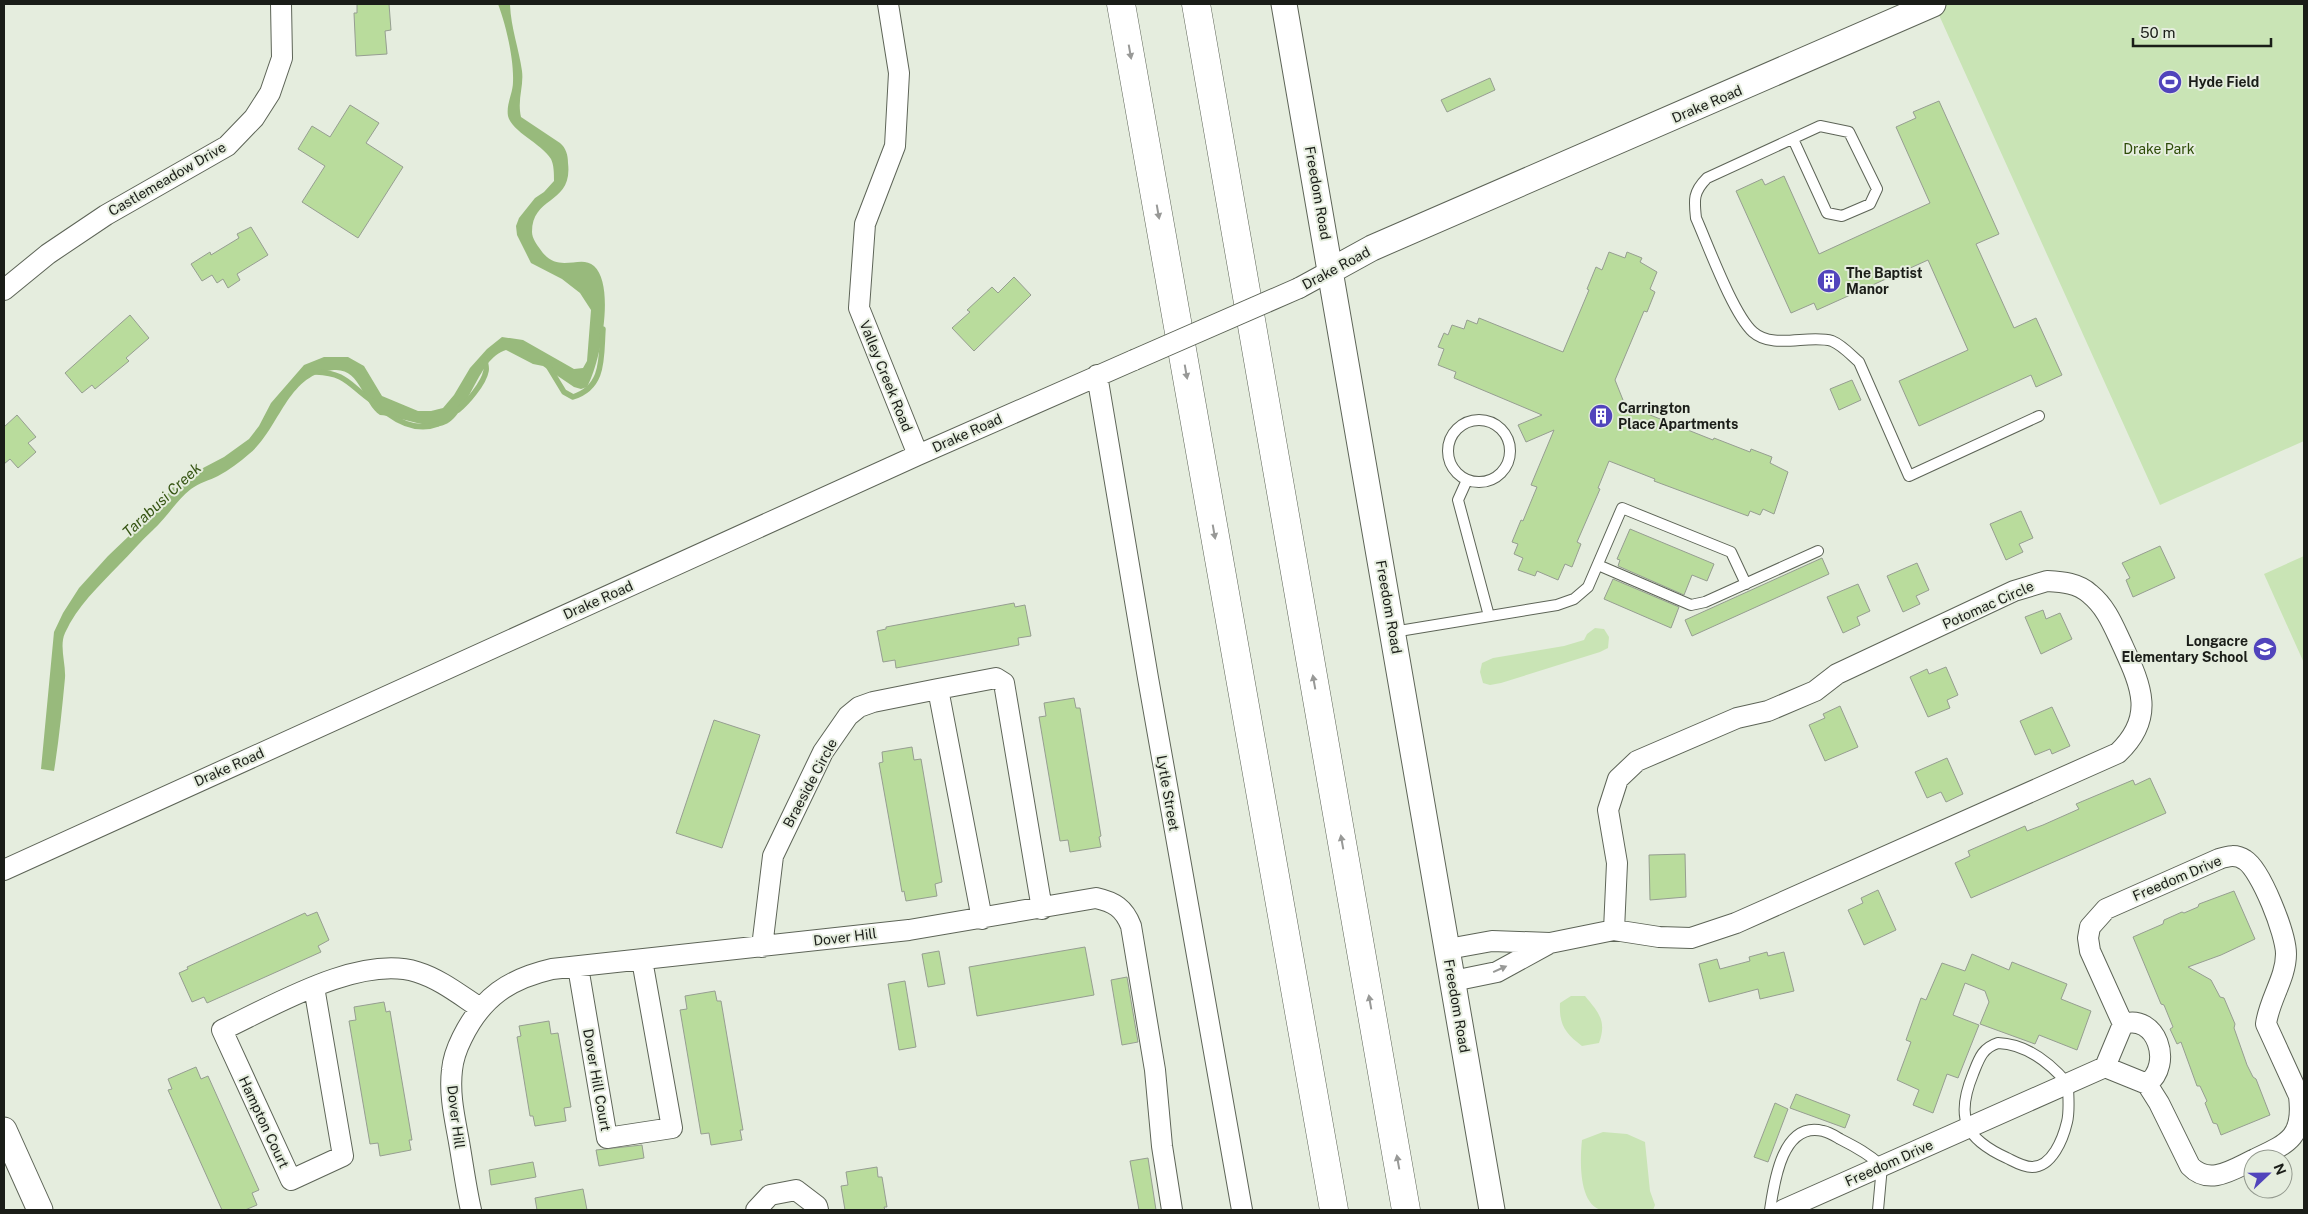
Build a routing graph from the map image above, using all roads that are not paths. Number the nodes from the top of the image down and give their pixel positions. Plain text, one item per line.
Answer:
1 (281, 4) edge
2 (888, 4) edge
3 (1121, 4) edge
4 (1196, 4) edge
5 (1284, 4) edge
6 (1922, 6) edge
7 (1793, 139) junction
8 (1332, 270) junction
9 (4, 290) edge
10 (1097, 375) junction
11 (2039, 416) dead end
12 (918, 455) junction
13 (1467, 480) junction
14 (1818, 551) dead end
15 (1598, 565) junction
16 (1746, 584) junction
17 (1488, 616) junction
18 (1394, 632) junction
19 (938, 689) junction
20 (4, 870) edge
21 (1042, 909) junction
22 (982, 919) junction
23 (1614, 930) junction
24 (1550, 943) junction
25 (762, 947) junction
26 (1448, 949) junction
27 (642, 960) junction
28 (578, 967) junction
29 (1453, 981) junction
30 (314, 987) junction
31 (480, 1008) junction
32 (2123, 1024) junction
33 (2105, 1067) junction
34 (2068, 1084) junction
35 (2147, 1084) junction
36 (1968, 1128) junction
37 (4, 1130) edge
38 (2274, 1149) edge
39 (2243, 1164) edge
40 (1882, 1166) junction
41 (40, 1210) edge
42 (471, 1210) edge
43 (756, 1210) edge
44 (818, 1210) edge
45 (1172, 1210) edge
46 (1242, 1210) edge
47 (1334, 1210) edge
48 (1406, 1210) edge
49 (1492, 1210) edge
50 (1770, 1210) edge
51 (1783, 1210) edge
52 (1878, 1210) edge

1 - 9 street, Castlemeadow Drive
2 - 12 street, Valley Creek Road
3 -> 47 highway
48 -> 4 highway
5 - 8 street, Freedom Road
6 - 8 street, Drake Road
7 - 7 lane
7 - 11 lane
8 - 10 street, Drake Road, bridge
8 - 18 street, Freedom Road
10 - 12 street, Drake Road
10 - 46 street, Lytle Street
12 - 20 street, Drake Road
13 - 13 lane
13 - 17 lane
14 - 16 lane
15 - 16 lane
15 - 16 lane
15 - 17 lane
17 - 18 lane
18 - 26 street, Freedom Road
19 - 21 street, Braeside Circle
19 - 22 street
19 - 25 street, Braeside Circle
21 - 22 street, Dover Hill
21 - 45 street, Dover Hill
22 - 25 street, Dover Hill
23 - 23 street, Potomac Circle
23 - 24 street, Potomac Circle
24 - 26 street, Potomac Circle
29 -> 24 street, Potomac Circle
25 - 27 street, Dover Hill
26 - 29 street, Freedom Road
27 - 28 street, Dover Hill
27 - 28 street, Dover Hill Court
28 - 31 street, Dover Hill
29 - 49 street, Freedom Road
30 - 30 street, Hampton Court
30 - 31 street, Hampton Court
31 - 42 street, Dover Hill
32 - 33 street
32 - 35 street
32 - 38 street, Freedom Drive
33 - 34 street, Freedom Drive
33 - 35 street
34 - 36 street, Freedom Drive
34 - 36 lane
34 - 36 lane
35 - 39 street, Freedom Drive
36 - 40 street, Freedom Drive
37 - 41 street
40 - 50 lane
40 - 51 street, Freedom Drive
40 - 52 lane
43 - 44 street

